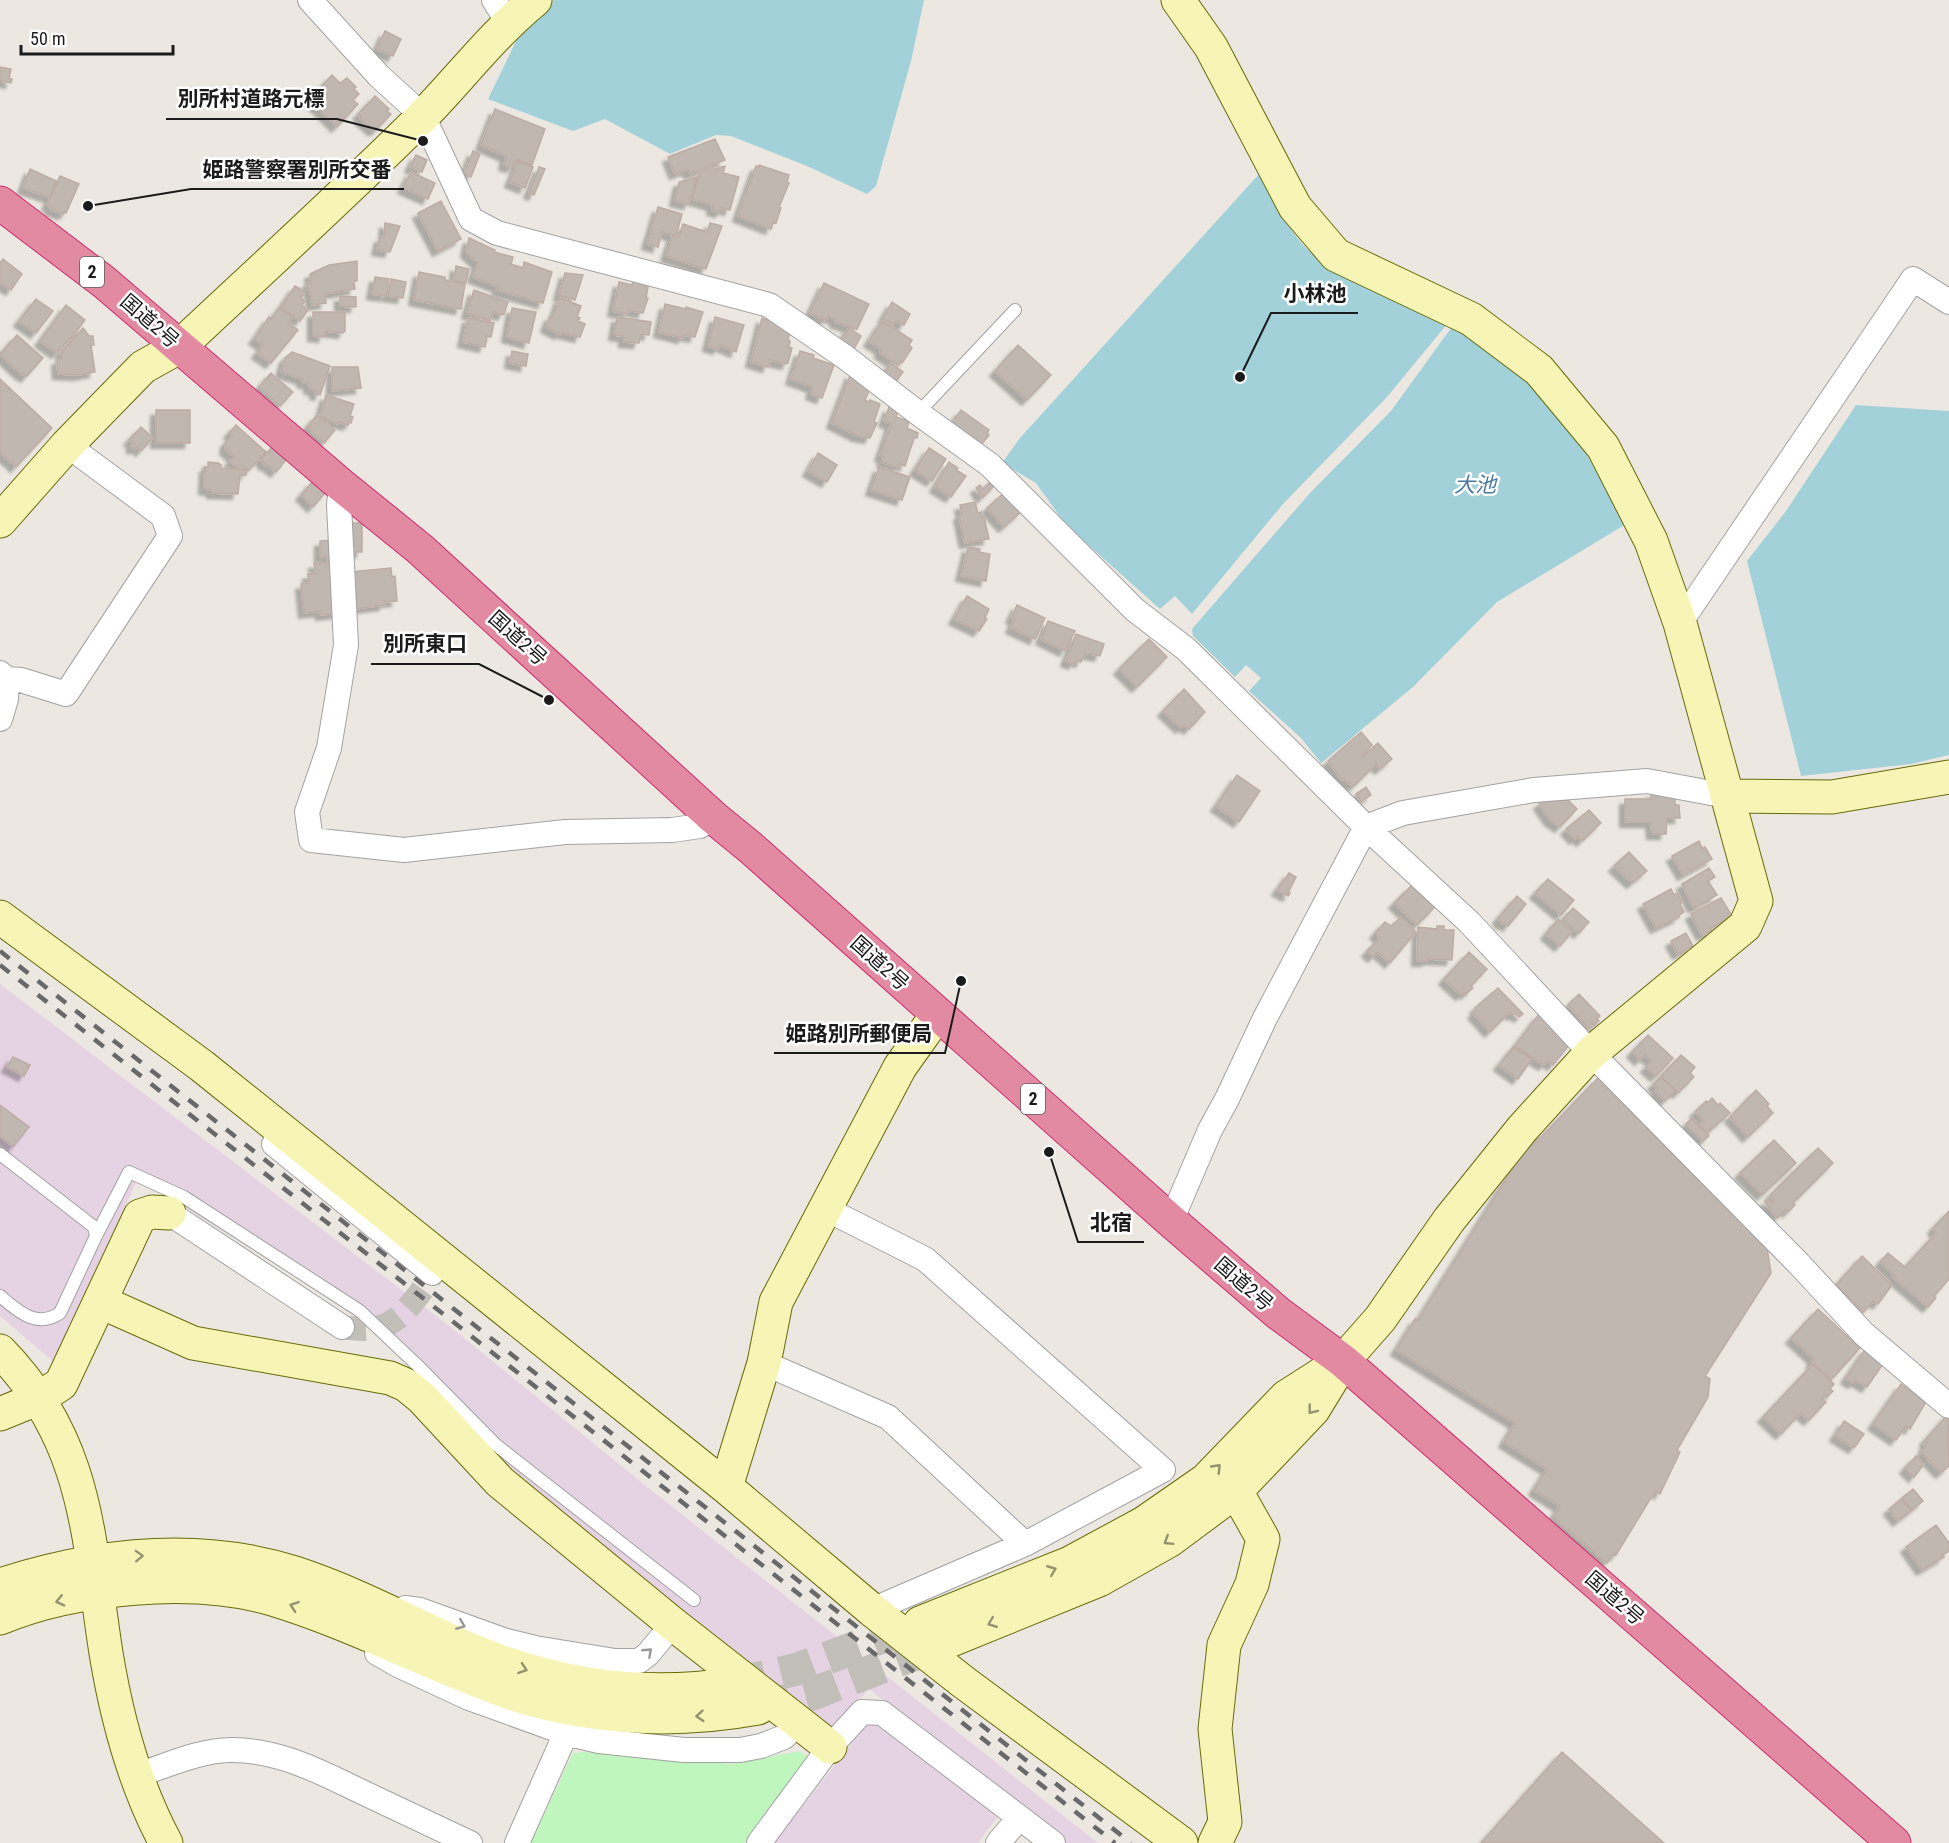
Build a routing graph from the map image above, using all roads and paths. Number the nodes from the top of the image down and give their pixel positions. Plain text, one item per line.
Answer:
1 (310, 0) edge
2 (535, 0) edge
3 (1178, 0) edge
4 (501, 11) edge
5 (423, 116) junction
6 (0, 203) edge
7 (1949, 302) edge
8 (1015, 310) dead end
9 (179, 347) junction
10 (918, 413) junction
11 (67, 445) junction
12 (341, 485) junction
13 (0, 521) edge
14 (1680, 623) junction
15 (4, 676) edge
16 (0, 719) edge
17 (1949, 777) edge
18 (1727, 796) junction
19 (713, 817) junction
20 (1366, 827) junction
21 (0, 917) edge
22 (937, 1015) junction
23 (1591, 1053) junction
24 (202, 1066) junction
25 (0, 1154) edge
26 (826, 1209) junction
27 (169, 1213) joint
28 (1171, 1221) junction
29 (96, 1236) junction
30 (432, 1274) dead end
31 (0, 1296) edge
32 (101, 1302) junction
33 (342, 1327) tunnel mouth
34 (0, 1351) edge
35 (1343, 1360) junction
36 (765, 1363) junction
37 (39, 1398) junction
38 (1949, 1406) edge
39 (0, 1414) edge
40 (726, 1487) junction
41 (1236, 1491) junction
42 (1025, 1544) junction
43 (94, 1560) junction
44 (0, 1585) edge
45 (98, 1593) junction
46 (364, 1600) junction
47 (872, 1610) junction
48 (683, 1612) junction
49 (0, 1618) edge
50 (325, 1618) junction
51 (733, 1684) tunnel mouth
52 (758, 1708) tunnel mouth
53 (798, 1723) junction
54 (566, 1733) junction
55 (830, 1747) junction
56 (135, 1776) junction
57 (1018, 1818) junction
58 (166, 1843) edge
59 (470, 1843) edge
60 (518, 1843) edge
61 (759, 1843) edge
62 (998, 1843) edge
63 (1053, 1843) edge
64 (1180, 1843) edge
65 (1215, 1843) edge
66 (1894, 1843) edge

1 - 5 street
2 - 4 street
3 - 14 street
4 - 5 street
5 - 9 street
5 - 10 street
6 - 9 highway, 国道2号 / 2
7 - 14 street
8 - 10 lane
9 - 11 street
9 - 12 highway, 国道2号 / 2
10 - 20 street
11 - 13 street
11 - 15 street
12 - 19 highway, 国道2号 / 2
12 - 19 street
14 - 18 street
15 - 16 street
17 - 18 street
18 - 20 street
18 - 23 street
19 - 22 highway, 国道2号 / 2
20 - 23 street
20 - 28 street
21 - 24 street
22 - 26 street
22 - 28 highway, 国道2号 / 2
23 - 35 street
23 - 38 street
24 - 30 street
24 - 40 street
25 - 29 lane
26 - 36 street
26 - 42 street
27 - 32 street
27 - 33 street
28 - 35 highway, 国道2号 / 2
29 - 31 lane
29 - 48 lane
32 - 37 street
32 - 48 street
34 - 37 street
35 -> 41 street
41 -> 35 street
35 - 66 highway, 国道2号 / 2
36 - 40 street
36 - 42 street
37 - 39 street
37 - 43 street
40 - 47 street
41 - 65 street
42 - 47 street
43 - 44 street
43 - 45 street
43 -> 46 street
45 -> 49 street
50 -> 45 street
45 - 56 street
46 -> 48 street
46 -> 51 street
47 - 64 street
48 - 53 street
52 -> 50 street
50 - 54 street
53 - 54 street
53 - 55 street
54 - 60 street
55 - 57 street
55 - 61 street
56 - 58 street
56 - 59 street
57 - 62 street
57 - 63 street

